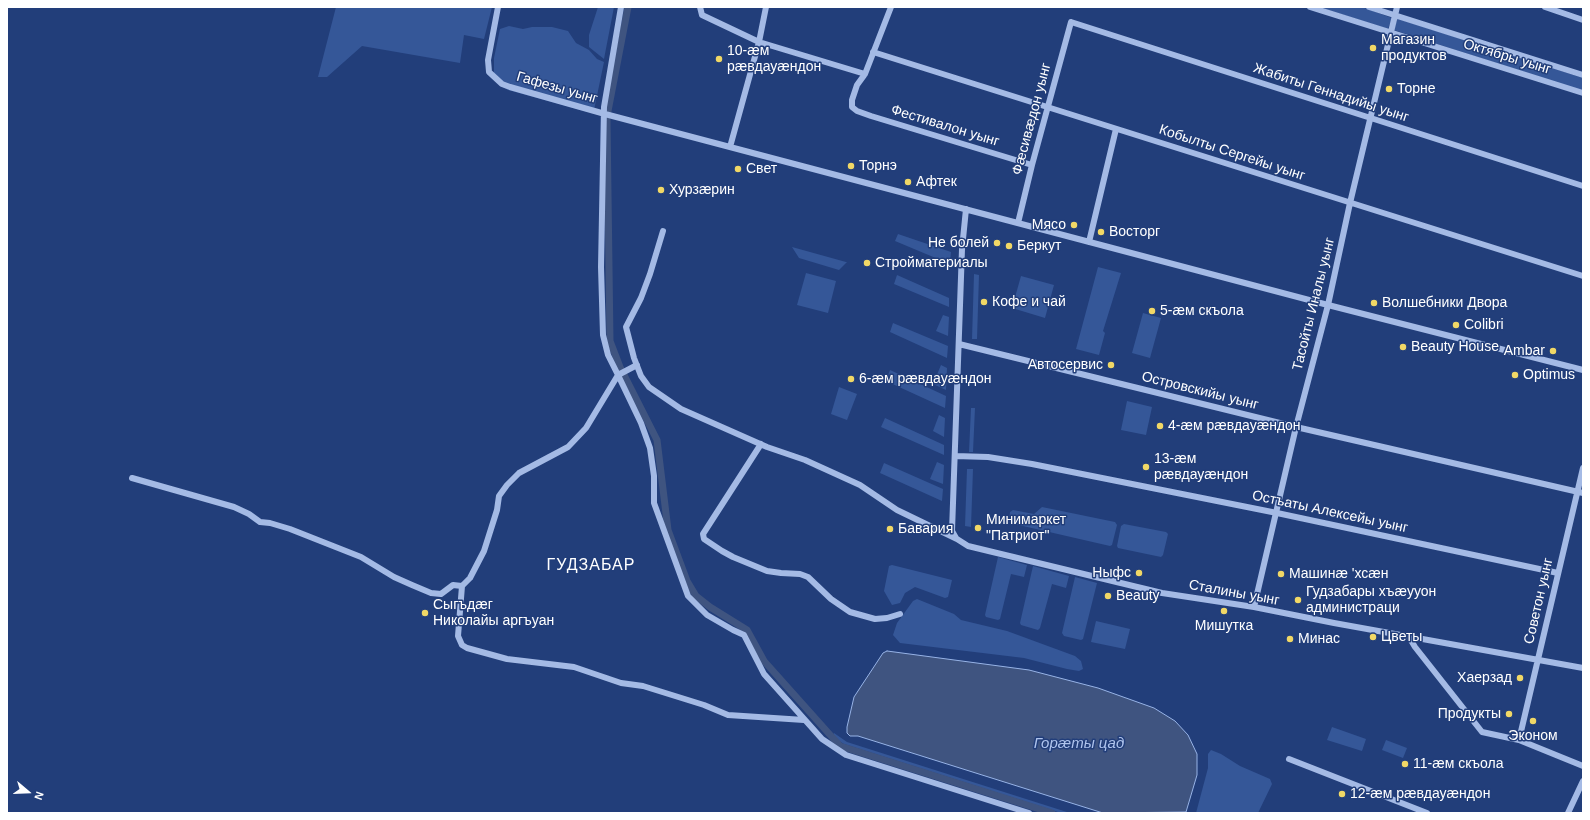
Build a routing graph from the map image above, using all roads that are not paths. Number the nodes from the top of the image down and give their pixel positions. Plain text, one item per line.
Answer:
1 (498, 7) edge
2 (621, 7) edge
3 (700, 7) edge
4 (766, 7) edge
5 (891, 7) edge
6 (1310, 7) edge
7 (1369, 7) edge
8 (1397, 7) edge
9 (1545, 7) edge
10 (1395, 15) junction
11 (1583, 20) edge
12 (1072, 22) joint
13 (1391, 33) junction
14 (759, 42) junction
15 (873, 52) junction
16 (865, 74) junction
17 (1583, 75) edge
18 (1583, 93) edge
19 (1048, 107) junction
20 (604, 114) junction
21 (1370, 118) junction
22 (1116, 128) junction
23 (730, 147) junction
24 (1032, 165) junction
25 (1583, 186) edge
26 (1350, 203) junction
27 (966, 209) junction
28 (1018, 223) junction
29 (663, 231) dead end
30 (1089, 242) junction
31 (1583, 276) edge
32 (1328, 305) junction
33 (959, 344) junction
34 (635, 366) junction
35 (1583, 370) edge
36 (619, 375) junction
37 (1296, 427) junction
38 (761, 444) junction
39 (955, 456) junction
40 (1583, 468) edge
41 (132, 478) dead end
42 (1580, 492) edge
43 (1277, 513) junction
44 (957, 539) junction
45 (1558, 573) junction
46 (462, 586) junction
47 (1254, 607) junction
48 (900, 614) dead end
49 (1409, 636) junction
50 (1538, 660) junction
51 (1583, 668) edge
52 (804, 720) junction
53 (1519, 740) junction
54 (1289, 759) dead end
55 (1583, 766) edge
56 (1583, 781) edge
57 (1029, 813) edge
58 (1426, 813) edge
59 (1568, 813) edge

1 - 20 street, Гафезы уынг
2 - 20 street, Гафезы уынг
3 - 14 street
4 - 14 street
5 - 15 street
6 - 13 street, Октябры уынг
7 - 10 street, Октябры уынг
8 - 10 street, Тасойты Иналы уынг
9 - 11 street
10 - 13 street, Тасойты Иналы уынг
10 - 17 street, Октябры уынг
12 - 19 street, Фæсивæдон уынг
12 - 21 street, Жабиты Геннадийы уынг
13 - 18 street, Октябры уынг
13 - 21 street, Тасойты Иналы уынг
14 - 16 street
14 - 23 street
15 - 16 street
15 - 19 street, Кобылты Сергейы уынг
16 - 24 street, Фестивалон уынг
19 - 22 street, Кобылты Сергейы уынг
19 - 24 street, Фæсивæдон уынг
20 - 23 street
20 - 36 street
21 - 25 street, Жабиты Геннадийы уынг
21 - 26 street, Тасойты Иналы уынг
22 - 26 street, Кобылты Сергейы уынг
22 - 30 street
23 - 27 street
24 - 28 street, Фæсивæдон уынг
26 - 31 street, Кобылты Сергейы уынг
26 - 32 street, Тасойты Иналы уынг
27 - 28 street
27 - 33 street
28 - 30 street
29 - 34 street, Сталины уынг
30 - 32 street
32 - 35 street
32 - 37 street, Тасойты Иналы уынг
33 - 37 street, Островскийы уынг
33 - 39 street
34 - 36 street
34 - 38 street, Сталины уынг
36 - 46 street
36 - 52 street
37 - 42 street, Островскийы уынг
37 - 43 street, Тасойты Иналы уынг
38 - 44 street, Сталины уынг
38 - 48 street
39 - 43 street, Остъаты Алексейы уынг
39 - 44 street
40 - 42 street, Советон уынг
41 - 46 street
42 - 45 street, Советон уынг
43 - 45 street, Остъаты Алексейы уынг
43 - 47 street, Тасойты Иналы уынг
44 - 47 street, Сталины уынг
45 - 50 street, Советон уынг
46 - 52 street
47 - 49 street, Сталины уынг
49 - 50 street, Сталины уынг
49 - 53 street
50 - 51 street, Сталины уынг
50 - 53 street, Советон уынг
52 - 57 street
53 - 55 street
54 - 58 street
56 - 59 street

